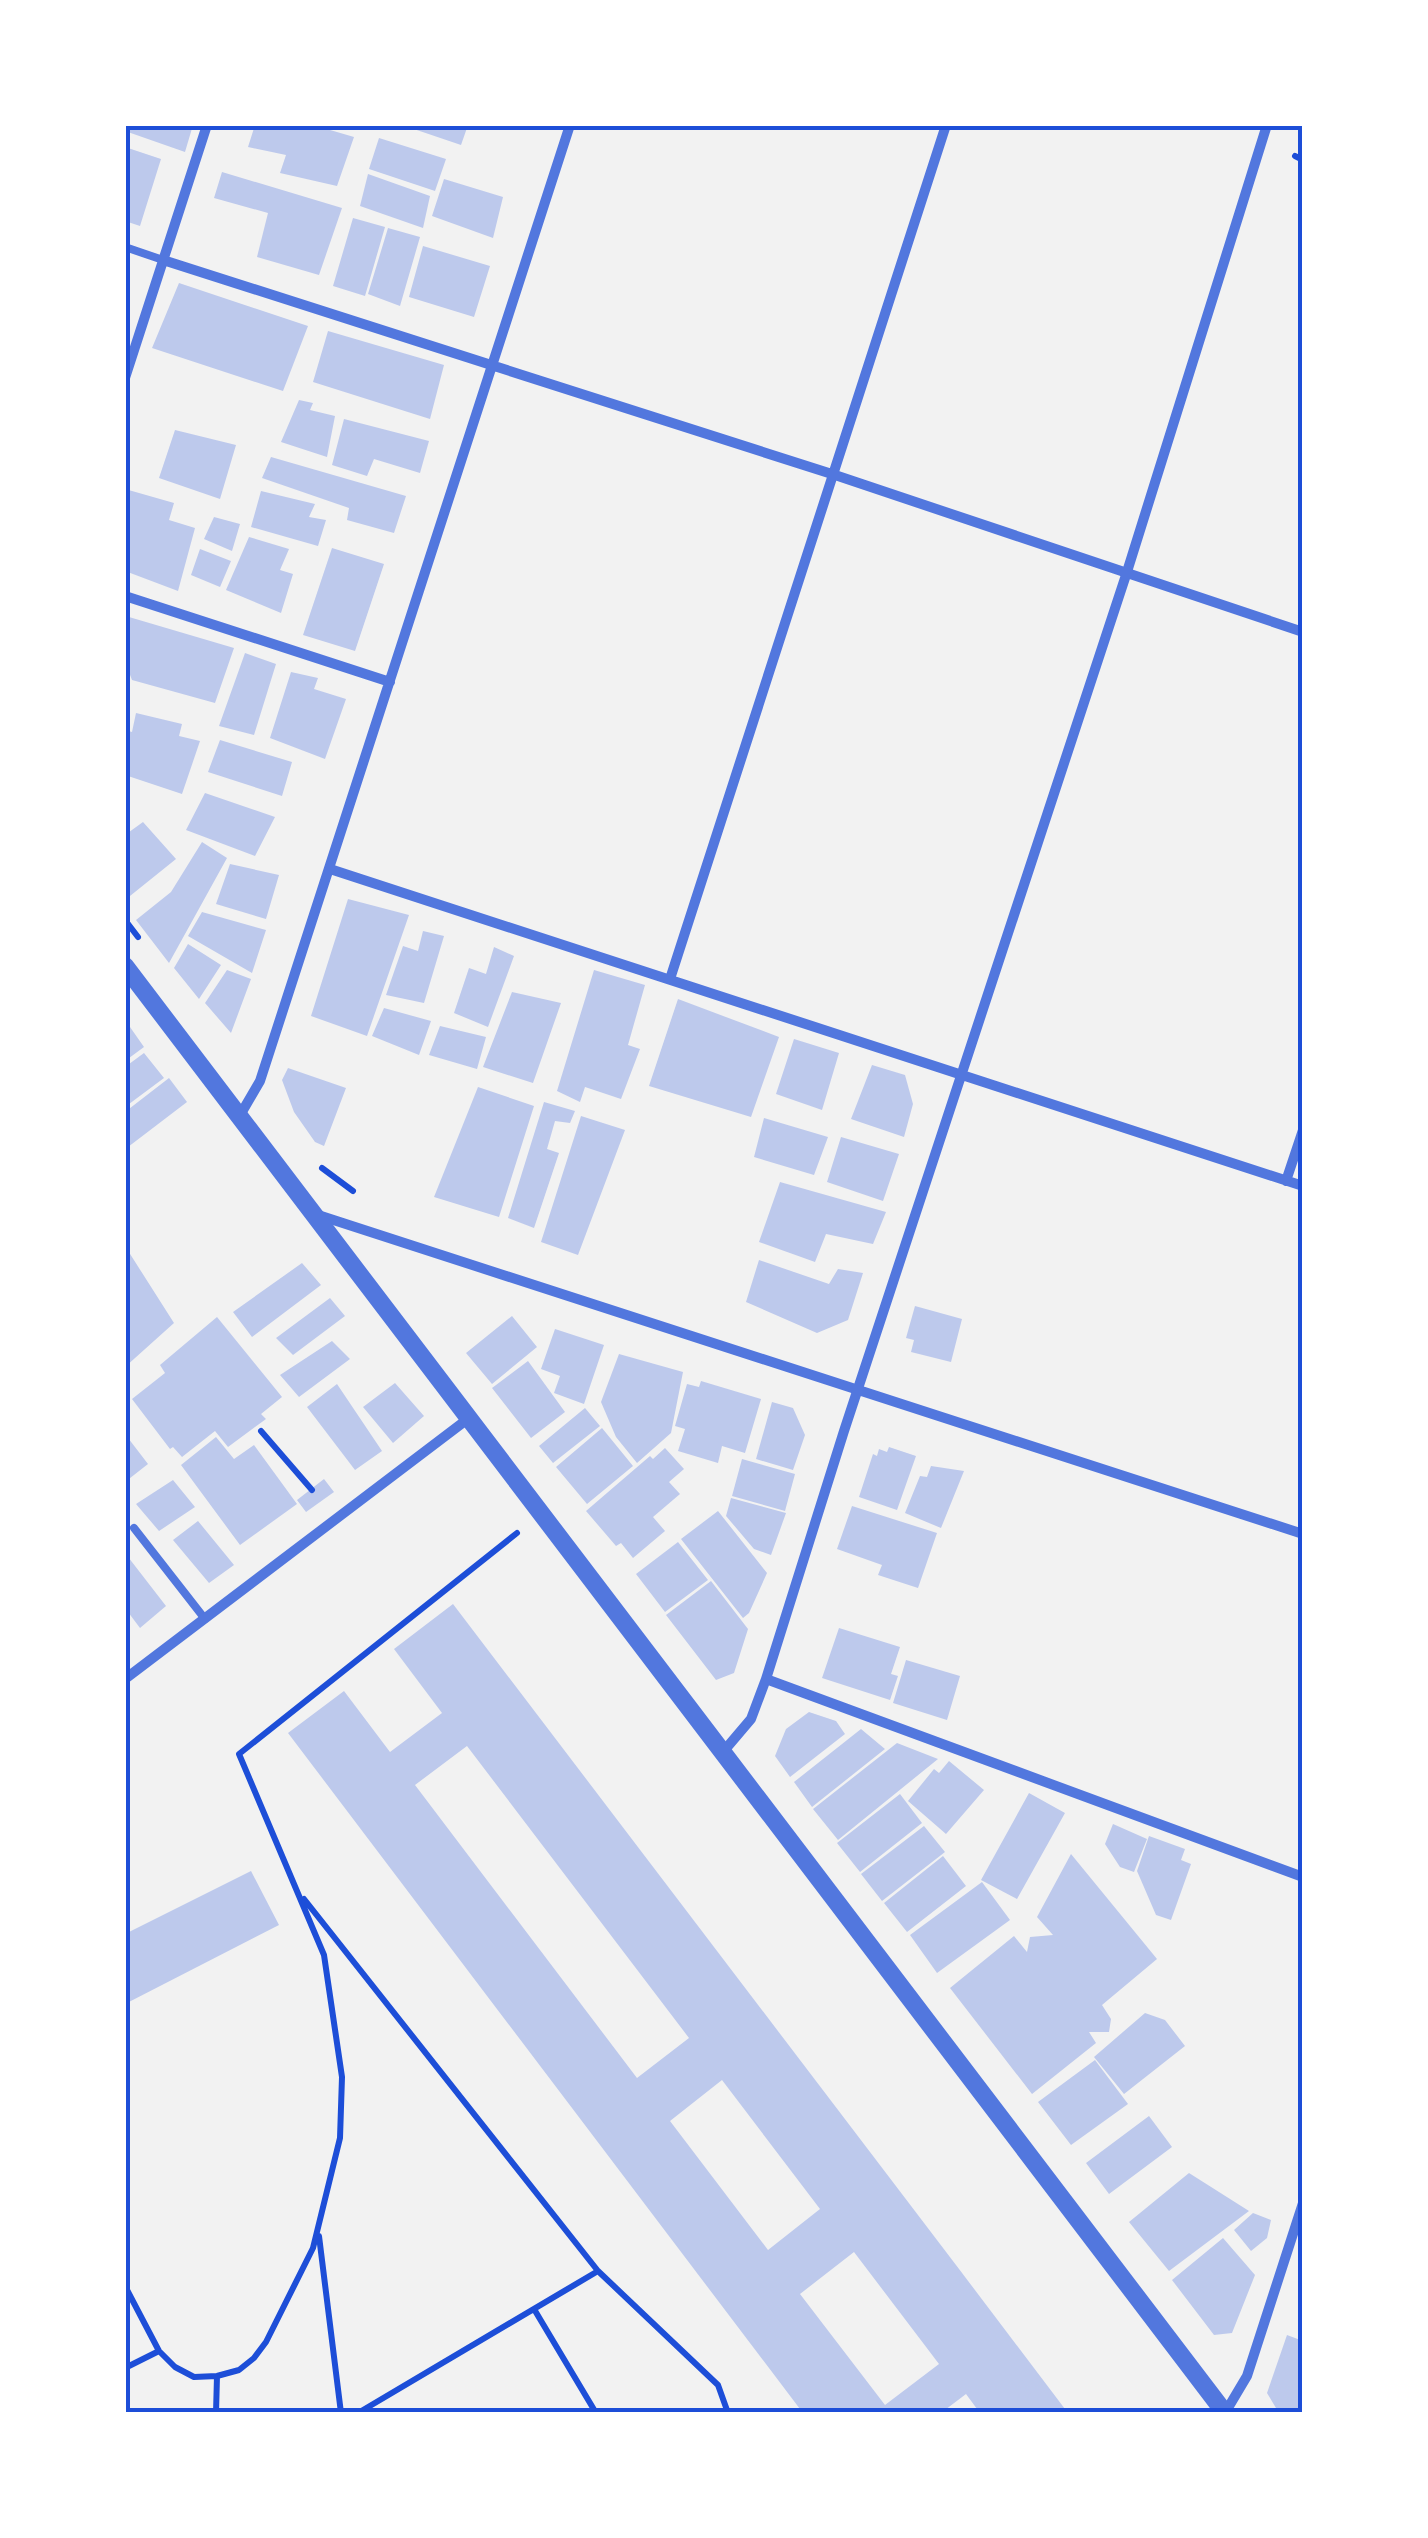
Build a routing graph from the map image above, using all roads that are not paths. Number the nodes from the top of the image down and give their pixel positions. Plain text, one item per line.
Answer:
1 (208, 125) edge
2 (570, 125) edge
3 (946, 125) edge
4 (1267, 125) edge
5 (125, 248) edge
6 (163, 260) junction
7 (492, 365) junction
8 (125, 378) edge
9 (835, 476) junction
10 (1126, 575) junction
11 (125, 596) edge
12 (1303, 632) edge
13 (390, 682) junction
14 (330, 869) junction
15 (125, 966) edge
16 (670, 979) junction
17 (962, 1073) junction
18 (238, 1117) junction
19 (1303, 1130) edge
20 (1286, 1181) junction
21 (1303, 1186) edge
22 (310, 1212) junction
23 (858, 1389) junction
24 (470, 1418) junction
25 (134, 1528) dead end
26 (1303, 1534) edge
27 (205, 1619) junction
28 (125, 1679) edge
29 (766, 1679) junction
30 (723, 1752) junction
31 (1303, 1878) edge
32 (1303, 2203) edge
33 (1225, 2413) edge

1 - 6 street
2 - 7 street
3 - 9 street
4 - 10 street
5 - 6 lane
6 - 7 street
6 - 8 street
7 - 9 street
7 - 13 street
9 - 10 street
9 - 16 street
10 - 12 street
10 - 17 street
11 - 13 street
13 - 14 street
14 - 16 street
14 - 18 street
15 - 18 street
16 - 17 street
17 - 20 street
17 - 23 street
18 - 22 street
19 - 20 street
20 - 21 street
22 - 23 street
22 - 24 street
23 - 26 street
23 - 29 street
24 - 27 street
24 - 30 street
25 - 27 lane
27 - 28 street
29 - 30 street
29 - 31 street
30 - 33 street
32 - 33 street

